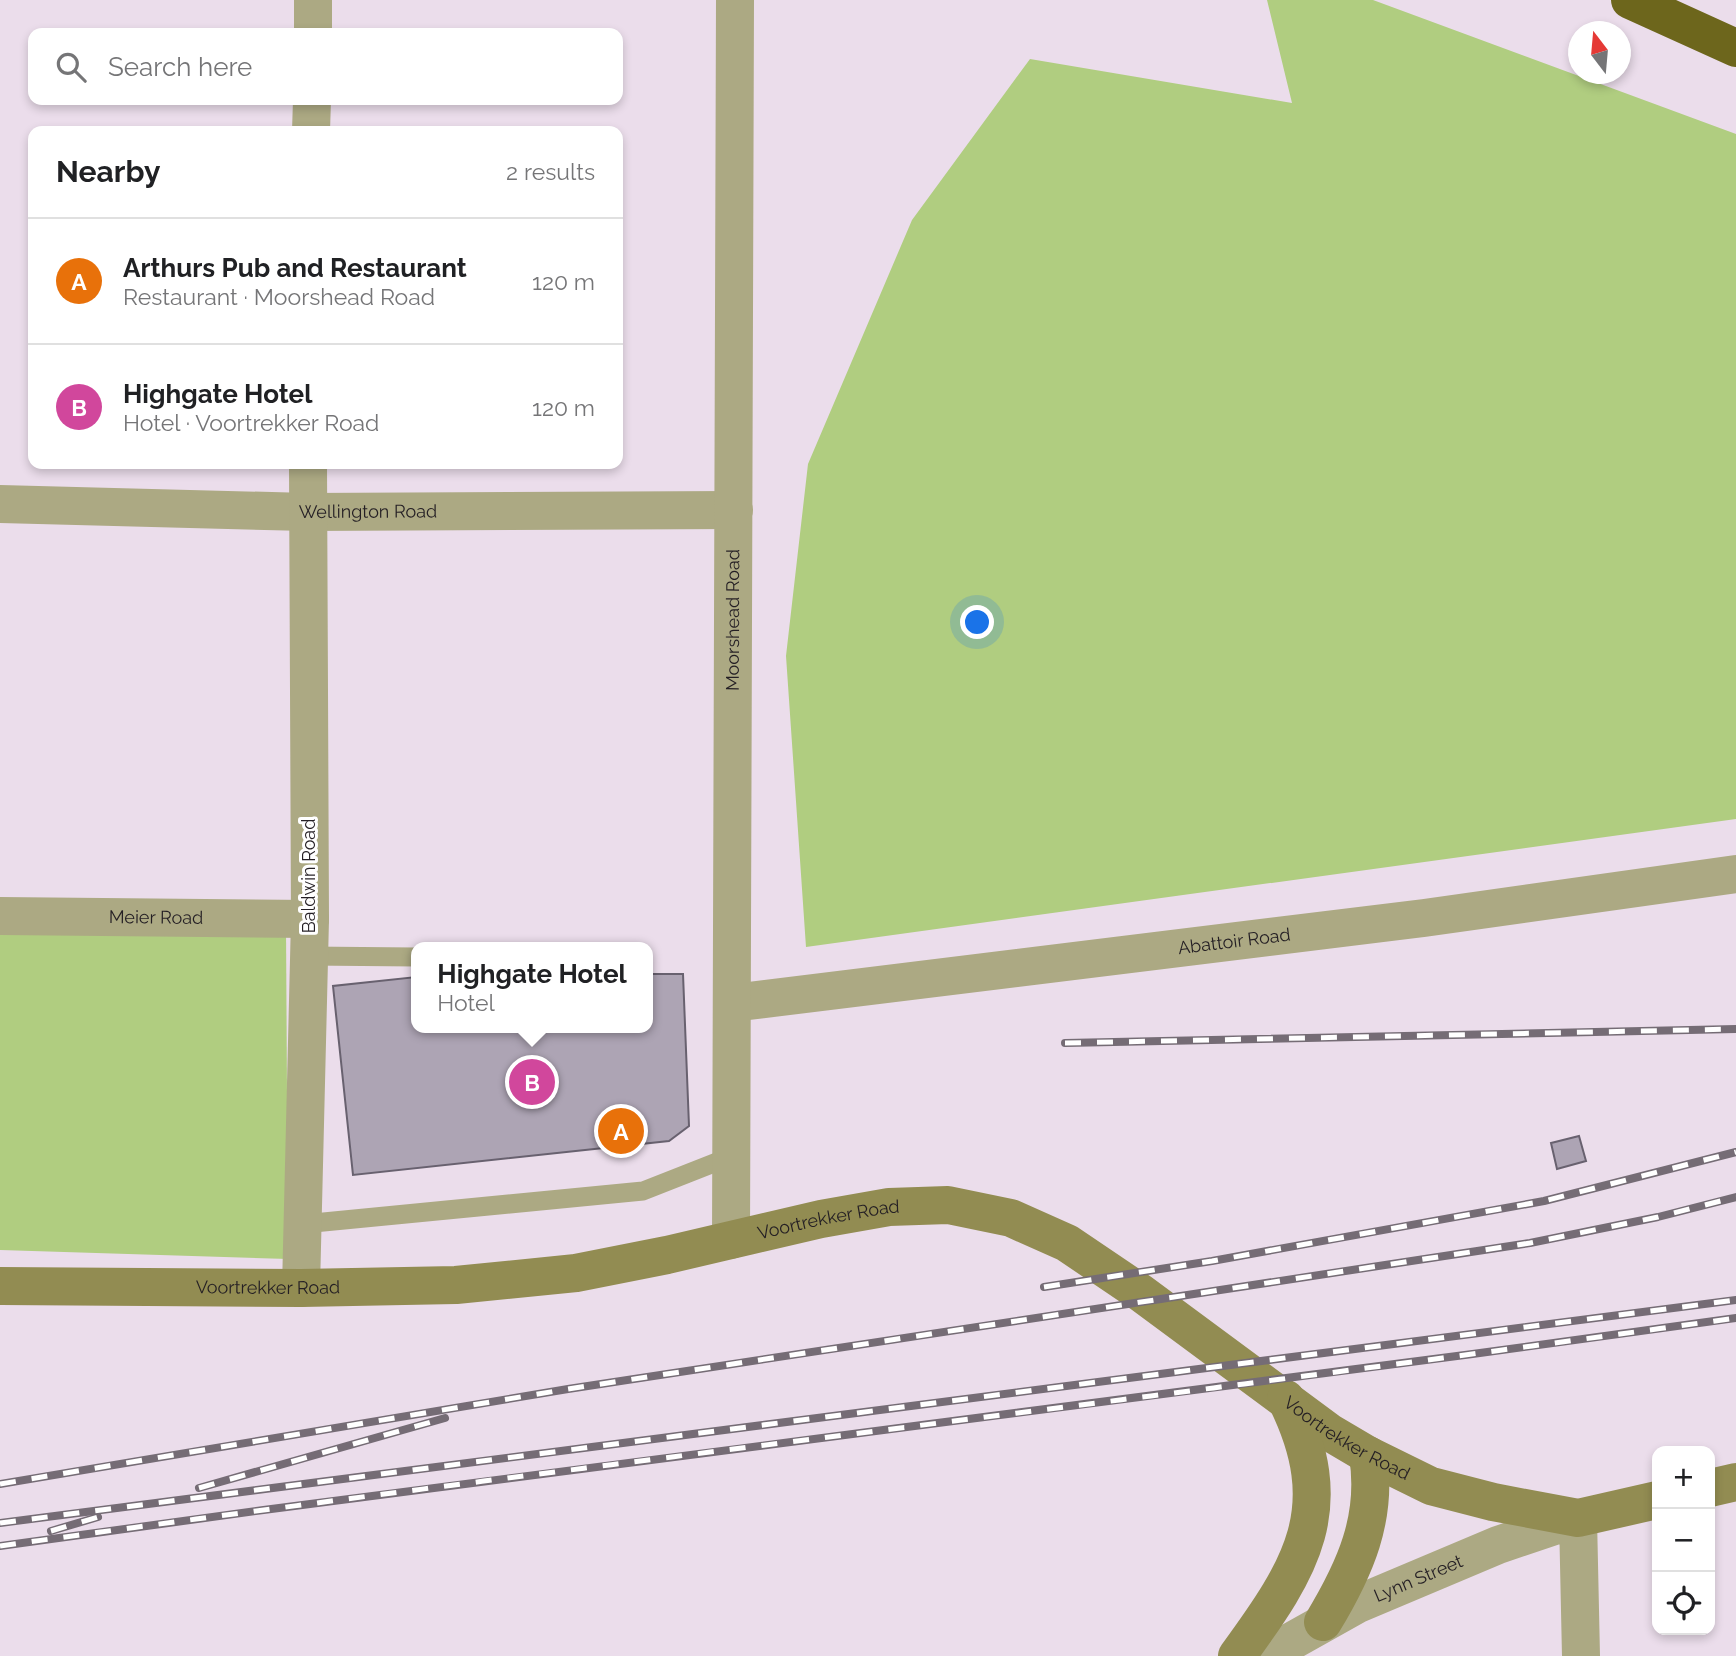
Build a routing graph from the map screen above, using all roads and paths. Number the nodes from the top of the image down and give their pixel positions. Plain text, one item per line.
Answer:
1 (313, 0) edge
2 (735, 0) edge
3 (1630, 0) edge
4 (313, 28) edge
5 (1736, 48) edge
6 (312, 105) edge
7 (312, 126) edge
8 (308, 469) edge
9 (0, 504) edge
10 (734, 510) junction
11 (307, 512) junction
12 (1736, 874) edge
13 (0, 916) edge
14 (309, 938) junction
15 (411, 956) edge
16 (732, 1003) junction
17 (732, 1156) junction
18 (303, 1224) junction
19 (731, 1240) junction
20 (0, 1286) edge
21 (301, 1287) junction
22 (1286, 1399) junction
23 (1368, 1455) junction
24 (1736, 1482) edge
25 (1715, 1487) edge
26 (1652, 1501) edge
27 (1578, 1518) junction
28 (1323, 1622) junction
29 (1237, 1656) edge
30 (1265, 1656) edge
31 (1581, 1656) edge

1 - 4 street
2 - 10 street, Moorshead Road
3 - 5 highway
6 - 7 street
8 - 11 street, Baldwin Road
9 - 11 street, Wellington Road
10 - 11 street, Wellington Road
10 - 16 street, Moorshead Road
11 - 14 street, Baldwin Road
12 - 16 street, Abattoir Road
13 - 14 street, Meier Road
14 - 15 lane
14 - 18 street, Baldwin Road
16 - 17 street, Moorshead Road
17 - 18 lane
17 - 19 street, Moorshead Road
18 - 21 street, Baldwin Road
19 - 21 main road, Voortrekker Road
19 - 22 main road, Voortrekker Road
20 - 21 main road, Voortrekker Road
22 - 23 main road, Voortrekker Road
22 - 29 main road
23 - 27 main road, Voortrekker Road
23 - 28 main road
24 - 25 main road
26 - 27 main road
27 - 28 street, Lynn Street
27 - 31 street
28 - 30 street, Lynn Street

